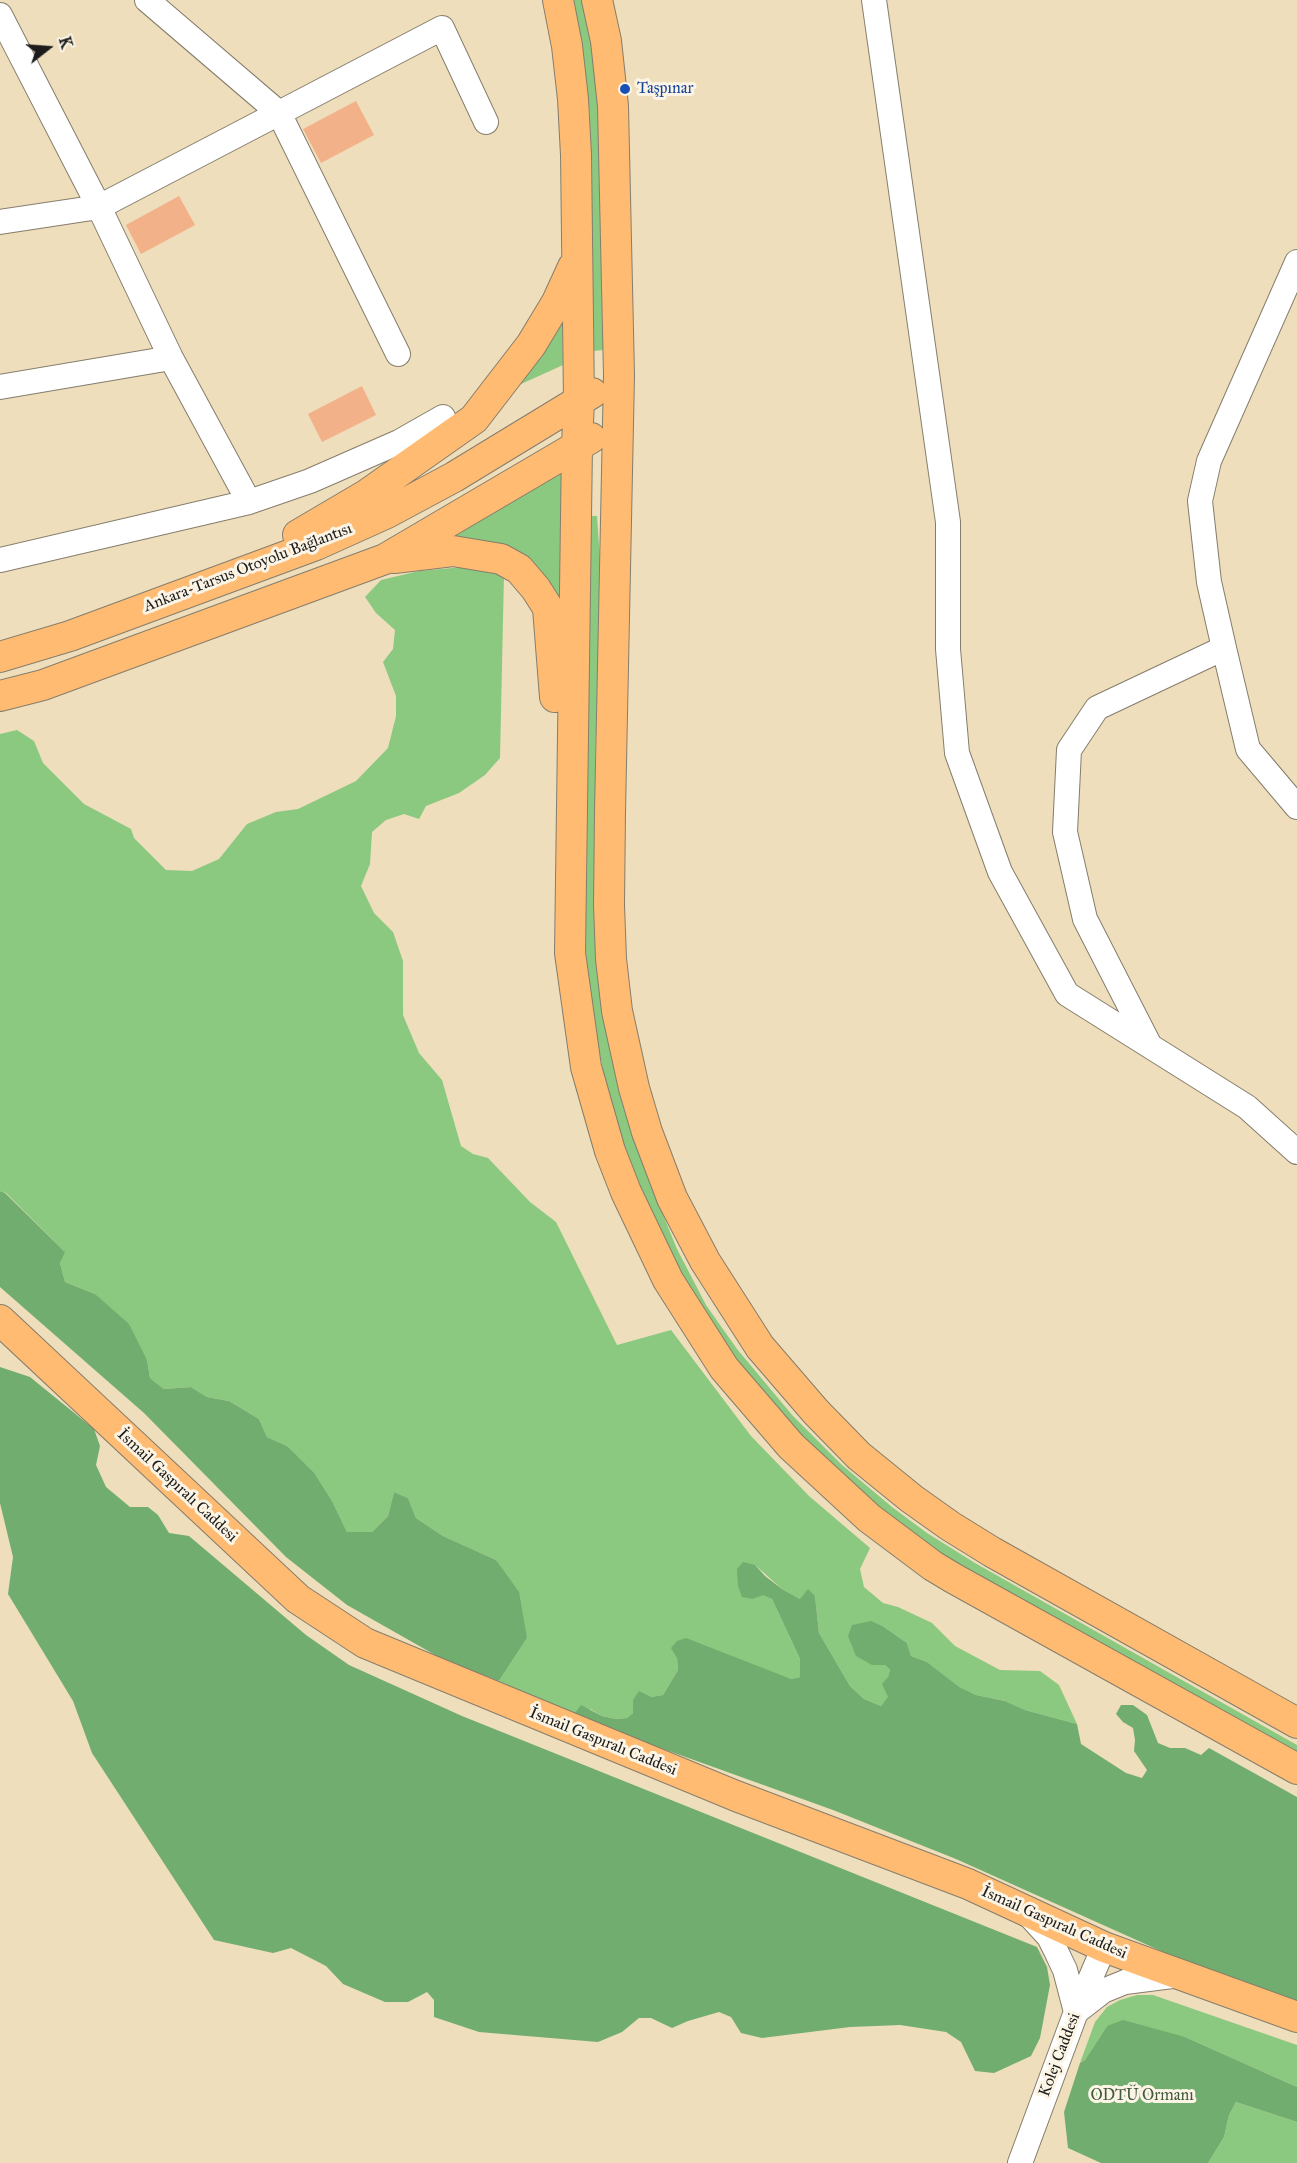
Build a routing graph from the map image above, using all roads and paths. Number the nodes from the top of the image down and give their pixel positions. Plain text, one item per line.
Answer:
1 (558, 0) edge
2 (597, 0) edge
3 (874, 0) edge
4 (151, 1) edge
5 (0, 15) edge
6 (279, 113) junction
7 (486, 122) dead end
8 (99, 207) junction
9 (0, 222) edge
10 (577, 259) junction
11 (1297, 262) edge
12 (398, 354) dead end
13 (171, 358) junction
14 (619, 375) junction
15 (0, 387) edge
16 (579, 401) junction
17 (443, 417) dead end
18 (617, 425) junction
19 (577, 445) junction
20 (249, 502) junction
21 (385, 558) junction
22 (0, 560) edge
23 (224, 579) junction
24 (1224, 648) junction
25 (0, 657) edge
26 (0, 696) edge
27 (1297, 807) edge
28 (569, 908) junction
29 (1150, 1046) junction
30 (1297, 1152) edge
31 (0, 1320) edge
32 (1297, 1723) edge
33 (1297, 1769) edge
34 (1025, 1911) junction
35 (1104, 1947) junction
36 (1179, 1975) junction
37 (1076, 2012) junction
38 (1297, 2017) edge
39 (1020, 2163) edge

1 - 10 main road
2 - 14 main road
3 - 29 street
4 - 6 street
5 - 8 street
6 - 7 street
6 - 8 street
6 - 12 street
8 - 9 street
8 - 13 street
10 - 16 main road
10 - 23 main road
11 - 24 street
13 - 15 street
13 - 20 street
14 - 16 main road, Ankara-Tarsus Otoyolu Bağlantısı
14 - 18 main road
16 - 19 main road
16 - 23 main road, Ankara-Tarsus Otoyolu Bağlantısı
17 - 20 street
18 - 19 main road
18 - 32 main road
19 - 21 main road
19 - 28 main road
20 - 22 street
21 - 26 main road
21 - 28 main road
23 - 25 main road, Ankara-Tarsus Otoyolu Bağlantısı
24 - 27 street
24 - 29 street
28 - 33 main road
29 - 30 street
31 - 34 main road, İsmail Gaspıralı Caddesi
34 - 35 main road, İsmail Gaspıralı Caddesi
34 - 37 street
35 - 36 main road, İsmail Gaspıralı Caddesi
35 - 37 street, Kolej Caddesi
36 - 37 street
36 - 38 main road, İsmail Gaspıralı Caddesi
37 - 39 street, Kolej Caddesi

